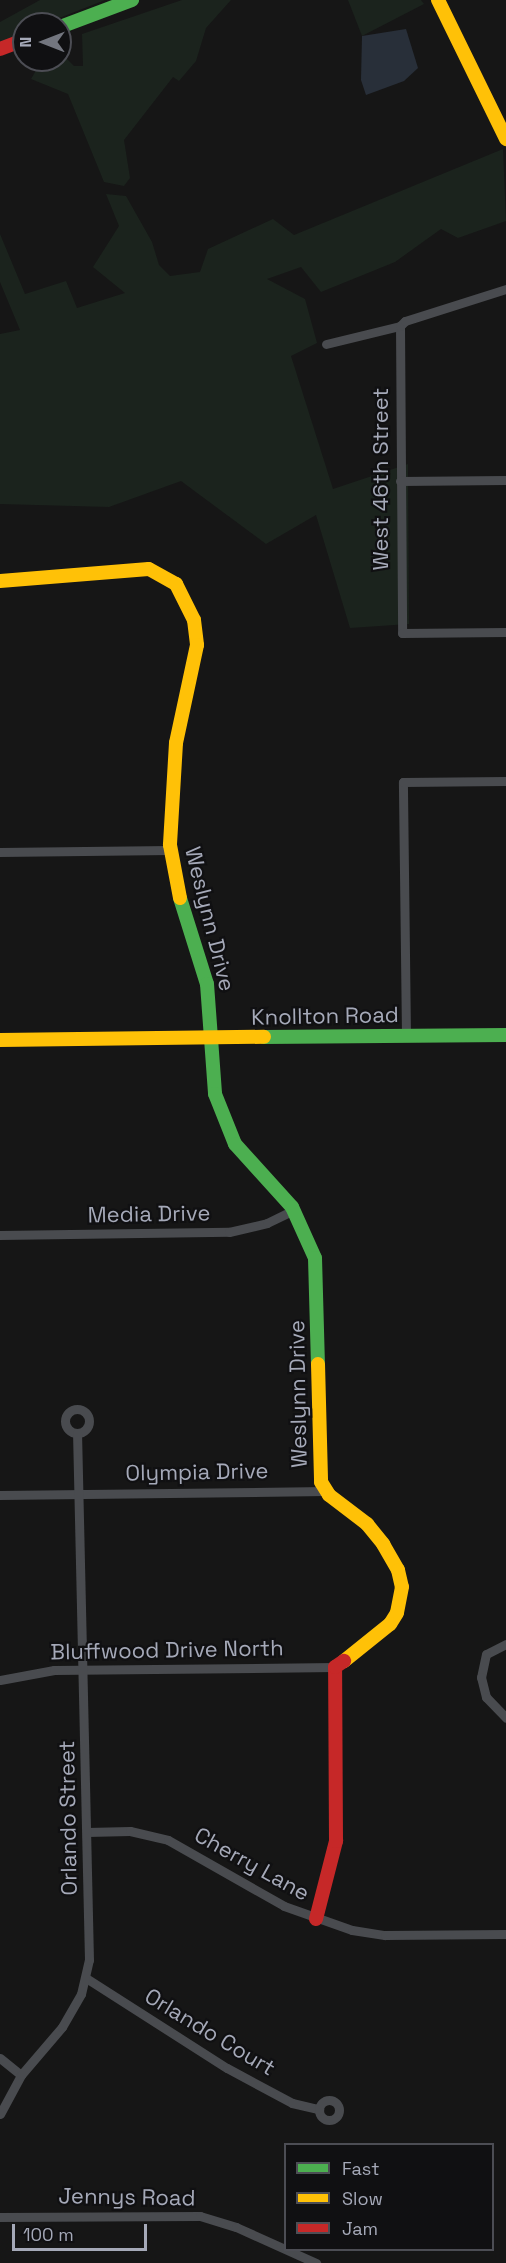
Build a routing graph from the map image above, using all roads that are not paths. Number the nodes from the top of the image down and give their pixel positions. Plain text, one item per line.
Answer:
1 (132, 0) edge
2 (438, 0) edge
3 (72, 22) edge
4 (506, 139) edge
5 (506, 289) edge
6 (400, 326) junction
7 (326, 344) dead end
8 (506, 480) edge
9 (400, 481) junction
10 (0, 581) edge
11 (506, 632) edge
12 (506, 781) edge
13 (170, 850) junction
14 (0, 852) edge
15 (506, 1035) edge
16 (406, 1036) junction
17 (212, 1038) junction
18 (0, 1040) edge
19 (294, 1210) junction
20 (0, 1235) edge
21 (77, 1433) dead end
22 (326, 1491) junction
23 (0, 1495) edge
24 (77, 1495) junction
25 (506, 1644) edge
26 (335, 1667) junction
27 (84, 1670) junction
28 (0, 1680) edge
29 (506, 1718) edge
30 (87, 1832) junction
31 (316, 1919) junction
32 (506, 1934) edge
33 (86, 1978) junction
34 (0, 2058) edge
35 (21, 2075) junction
36 (319, 2109) dead end
37 (0, 2114) edge
38 (0, 2217) edge
39 (284, 2249) edge
40 (289, 2251) edge
41 (316, 2263) edge

1 - 3 street
2 - 4 street
5 - 6 street
6 - 7 street
6 - 9 street, West 46th Street
8 - 9 street
9 - 11 street, West 46th Street
10 - 13 street, Weslynn Drive
12 - 16 street
13 - 14 street
13 - 17 street, Weslynn Drive
15 - 16 street, Knollton Road
16 - 17 street, Knollton Road
17 - 18 street, Knollton Road
17 - 19 street, Weslynn Drive
19 - 20 street, Media Drive
19 - 22 street, Weslynn Drive
21 - 24 street, Orlando Street
22 - 24 street, Olympia Drive
22 - 26 street
23 - 24 street, Olympia Drive
24 - 27 street, Orlando Street
25 - 29 street
26 - 27 street, Bluffwood Drive North
26 - 31 street
27 - 28 street, Bluffwood Drive North
27 - 30 street, Orlando Street
30 - 31 street, Cherry Lane
30 - 33 street, Orlando Street
31 - 32 street, Cherry Lane
33 - 35 street, Orlando Street
33 - 36 street, Orlando Court
34 - 35 street
35 - 37 street, Orlando Street
38 - 39 street, Jennys Road
40 - 41 street, Jennys Road

